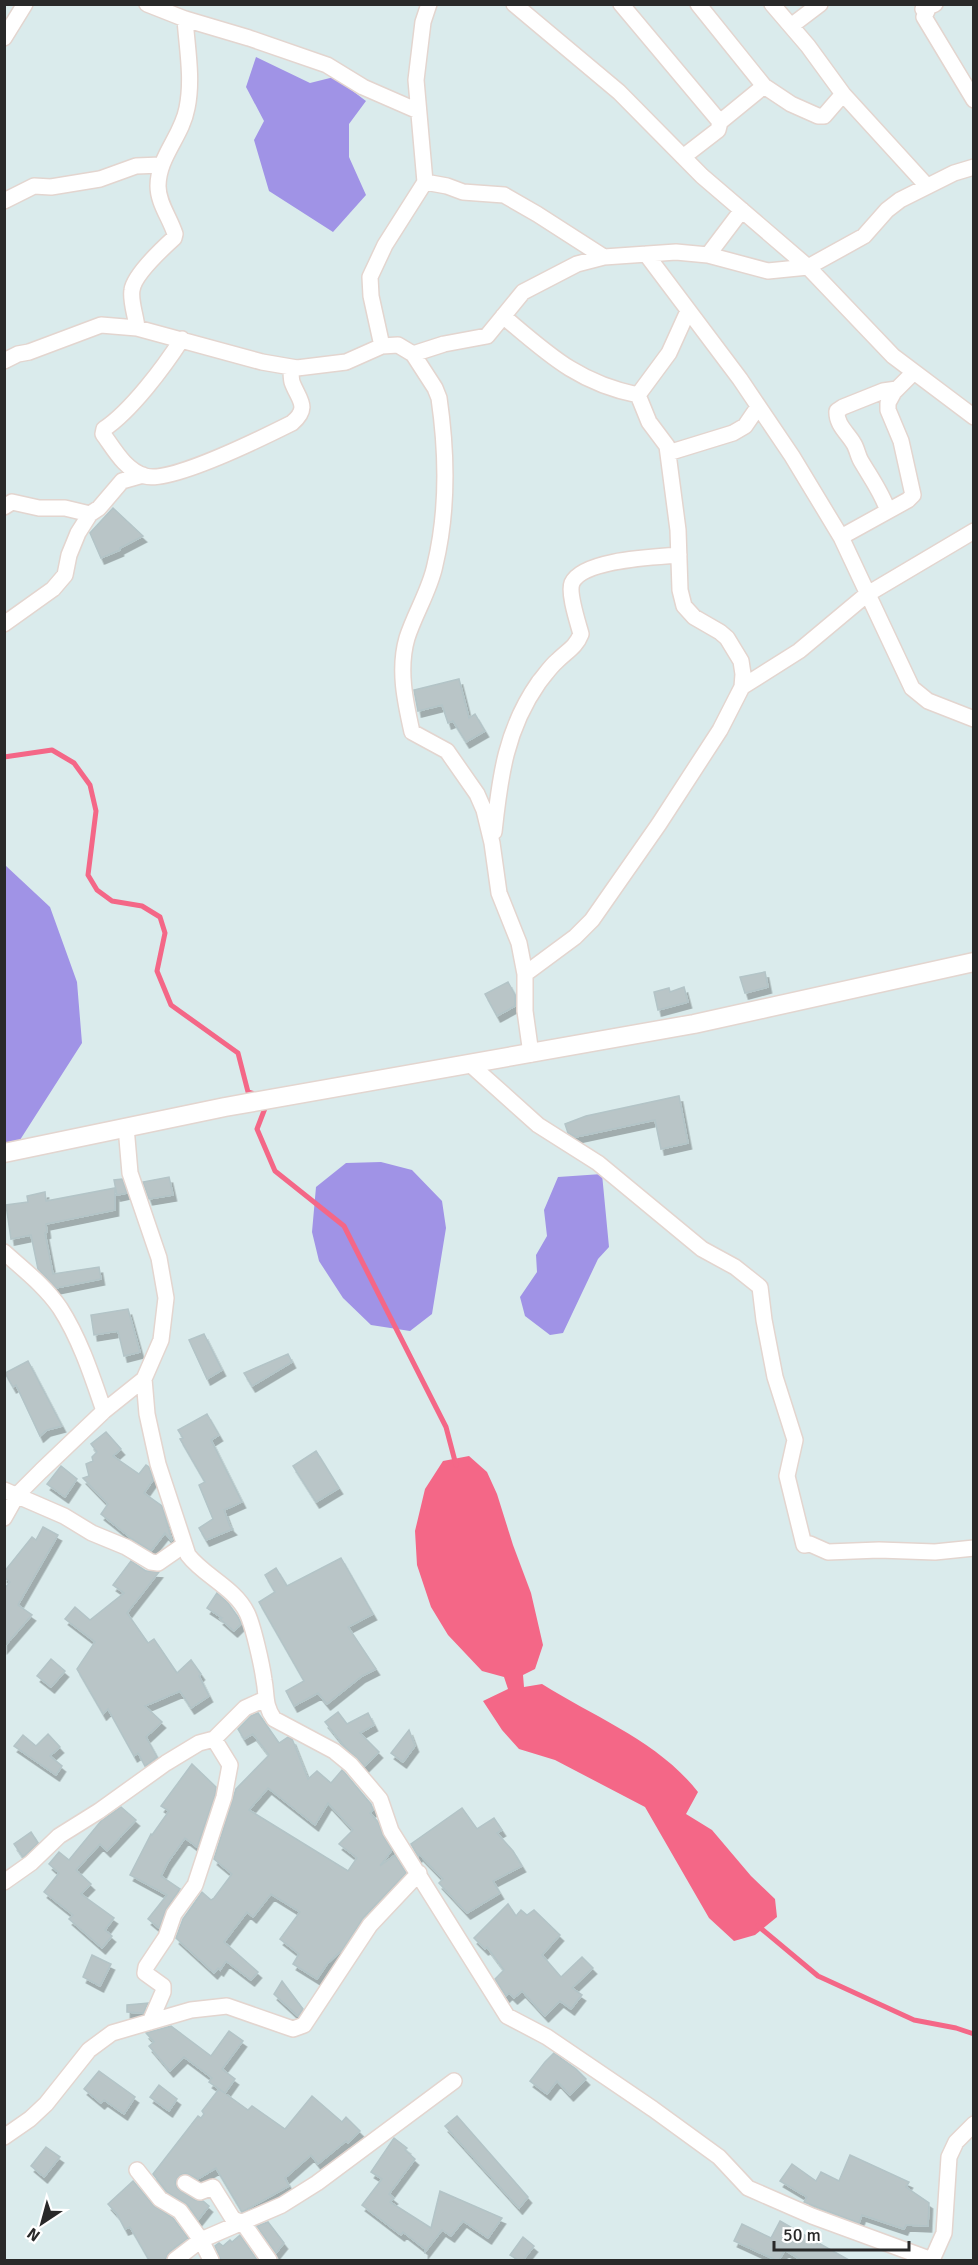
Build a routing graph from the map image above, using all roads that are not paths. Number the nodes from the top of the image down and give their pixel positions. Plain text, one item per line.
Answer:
1 (25, 4) edge
2 (147, 4) edge
3 (429, 4) edge
4 (514, 4) edge
5 (621, 4) edge
6 (699, 4) edge
7 (772, 4) edge
8 (820, 4) edge
9 (935, 4) edge
10 (185, 19) junction
11 (791, 26) junction
12 (4, 38) edge
13 (764, 86) junction
14 (843, 94) junction
15 (974, 100) edge
16 (418, 111) junction
17 (720, 122) junction
18 (683, 157) junction
19 (161, 165) junction
20 (974, 167) edge
21 (425, 182) junction
22 (927, 186) junction
23 (4, 201) edge
24 (742, 210) junction
25 (646, 254) junction
26 (708, 255) junction
27 (604, 256) junction
28 (808, 267) junction
29 (688, 311) junction
30 (503, 316) junction
31 (137, 328) junction
32 (182, 339) junction
33 (382, 346) junction
34 (413, 354) junction
35 (4, 361) edge
36 (291, 367) junction
37 (913, 373) junction
38 (897, 388) junction
39 (638, 396) junction
40 (758, 407) junction
41 (974, 417) edge
42 (668, 453) junction
43 (142, 475) junction
44 (4, 507) edge
45 (888, 511) junction
46 (90, 514) junction
47 (974, 531) edge
48 (841, 537) junction
49 (679, 555) junction
50 (867, 595) junction
51 (4, 624) edge
52 (742, 687) junction
53 (974, 719) edge
54 (492, 843) junction
55 (974, 962) edge
56 (525, 974) junction
57 (531, 1054) junction
58 (471, 1065) junction
59 (126, 1127) junction
60 (4, 1153) edge
61 (4, 1252) edge
62 (144, 1378) junction
63 (104, 1410) junction
64 (11, 1493) edge
65 (4, 1518) edge
66 (184, 1545) junction
67 (974, 1548) edge
68 (265, 1699) junction
69 (214, 1739) junction
70 (419, 1873) junction
71 (4, 1882) edge
72 (150, 2022) junction
73 (454, 2081) dead end
74 (974, 2124) edge
75 (4, 2137) edge
76 (137, 2170) dead end
77 (185, 2182) dead end
78 (243, 2223) junction
79 (201, 2240) junction
80 (175, 2260) edge
81 (211, 2260) edge
82 (269, 2260) edge
83 (932, 2260) edge

1 - 12 street
2 - 10 street
3 - 16 street
4 - 18 street
5 - 17 street
6 - 13 street
7 - 11 street
8 - 11 street
9 - 15 street
10 - 16 street
10 - 19 street
11 - 14 street
13 - 14 street
13 - 17 street
14 - 22 street
16 - 21 street
17 - 18 street
18 - 24 street
19 - 23 street
19 - 31 street
20 - 22 street
21 - 27 street
21 - 33 street
22 - 28 street
24 - 26 street
24 - 28 street
25 - 26 street
25 - 27 street
25 - 29 street
26 - 28 street
27 - 30 street
28 - 37 street
29 - 39 street
29 - 40 street
30 - 34 street
30 - 39 street
31 - 32 street
31 - 35 street
32 - 36 street
32 - 43 street
33 - 34 street
33 - 36 street
34 - 54 street
36 - 43 street
37 - 38 street
37 - 41 street
38 - 45 street
38 - 45 street
39 - 42 street
40 - 42 street
40 - 48 street
42 - 49 street
43 - 46 street
44 - 46 street
45 - 48 street
46 - 51 street
47 - 50 street
48 - 50 street
49 - 52 street
49 - 54 street
50 - 52 street
50 - 53 street
52 - 56 street
54 - 56 street
55 - 57 street
56 - 57 street
57 - 58 street
58 - 59 street
58 - 67 street
59 - 60 street
59 - 62 street
61 - 63 street
62 - 63 street
62 - 66 street
63 - 64 street
64 - 65 street
64 - 66 street
66 - 68 street
68 - 69 street
68 - 70 street
69 - 71 street
69 - 72 street
70 - 72 street
70 - 83 street
72 - 75 street
73 - 78 street
74 - 83 street
76 - 79 street
77 - 78 street
78 - 79 street
78 - 82 street
79 - 80 street
79 - 81 street

